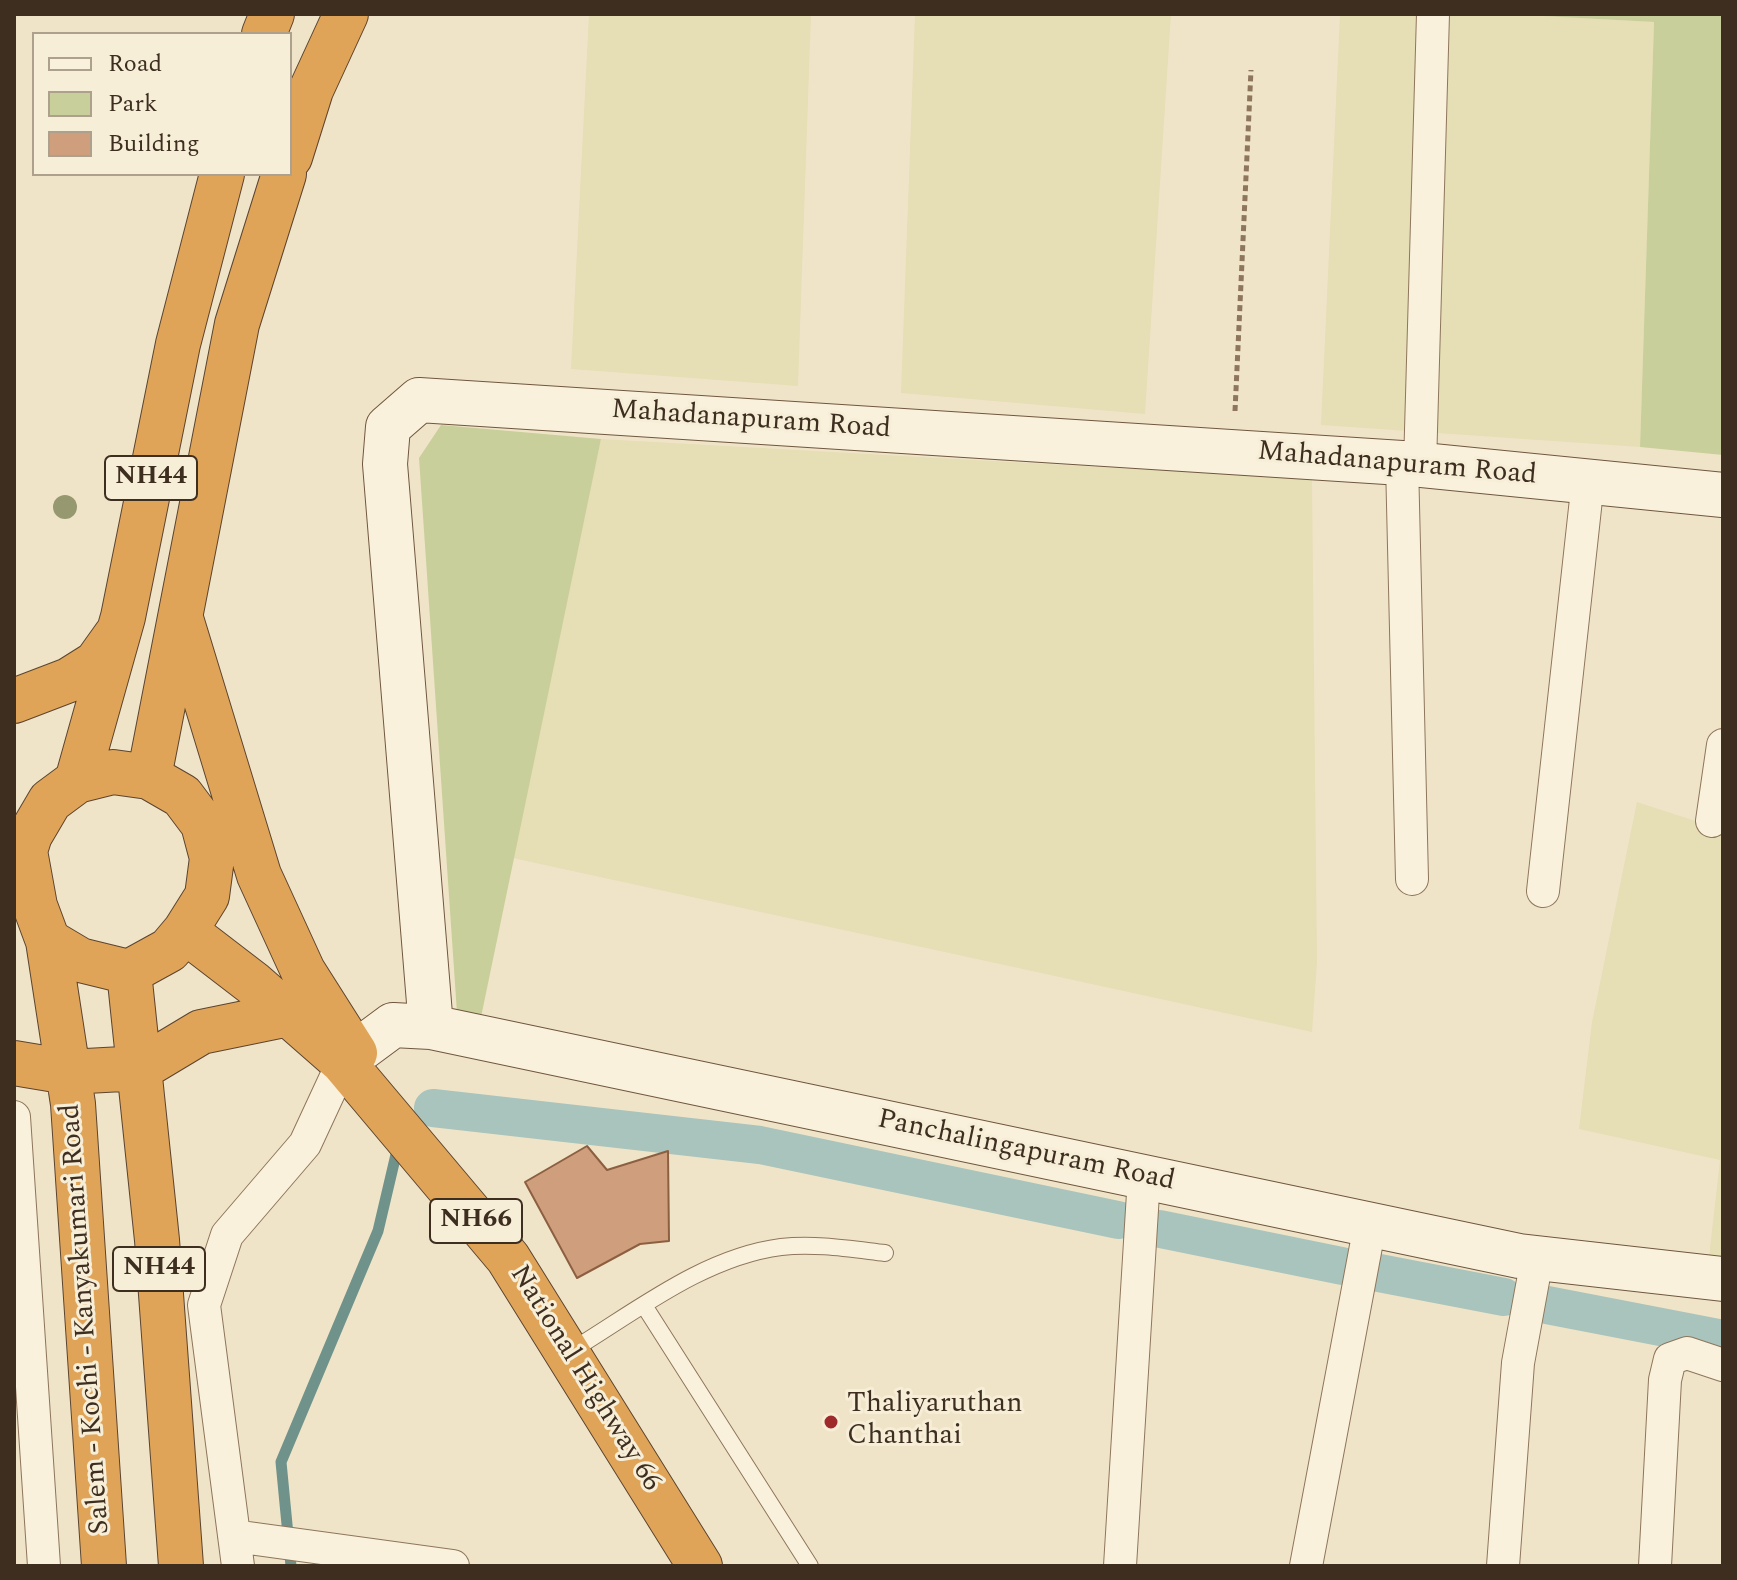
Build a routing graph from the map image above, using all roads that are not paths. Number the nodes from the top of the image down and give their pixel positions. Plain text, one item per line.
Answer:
1 (346, 14) edge
2 (1433, 14) edge
3 (292, 151) edge
4 (221, 176) edge
5 (283, 176) edge
6 (1411, 464) junction
7 (1588, 481) junction
8 (1723, 495) edge
9 (180, 616) junction
10 (118, 632) junction
11 (14, 701) edge
12 (1723, 745) edge
13 (149, 777) junction
14 (77, 781) junction
15 (1712, 821) dead end
16 (20, 843) edge
17 (1412, 879) dead end
18 (1543, 891) dead end
19 (185, 931) junction
20 (48, 941) junction
21 (129, 972) junction
22 (289, 1014) junction
23 (431, 1027) junction
24 (349, 1057) junction
25 (14, 1063) edge
26 (141, 1068) junction
27 (68, 1072) junction
28 (14, 1117) edge
29 (1144, 1177) junction
30 (1370, 1225) junction
31 (885, 1253) dead end
32 (1537, 1259) junction
33 (1723, 1279) edge
34 (645, 1307) junction
35 (567, 1353) junction
36 (1723, 1365) edge
37 (236, 1551) edge
38 (44, 1566) edge
39 (104, 1566) edge
40 (181, 1566) edge
41 (453, 1566) edge
42 (700, 1566) edge
43 (810, 1566) edge
44 (1120, 1566) edge
45 (1306, 1566) edge
46 (1503, 1566) edge
47 (1655, 1566) edge

1 - 3 highway
2 - 6 street
4 - 10 highway, NH44
5 - 9 highway, NH44
6 - 7 street, Mahadanapuram Road
6 - 17 street
6 - 23 street, Mahadanapuram Road
7 - 8 street, Mahadanapuram Road
7 - 18 street
9 - 13 highway, NH44
9 - 24 highway
10 - 11 highway
10 - 14 highway, NH44
12 - 15 street
13 - 14 highway, NH44
13 - 19 highway, NH44
14 - 16 highway, NH44
16 - 20 highway, NH44
19 - 21 highway, NH44
19 - 22 highway, National Highway 66 / NH66
20 - 21 highway
20 - 27 highway, NH44
21 - 26 highway, NH44
22 - 24 highway, National Highway 66 / NH66
22 - 26 highway
23 - 24 street, Panchalingapuram Road
23 - 29 street, Panchalingapuram Road
24 - 35 highway, National Highway 66 / NH66
24 - 37 street
25 - 27 highway
26 - 27 highway
26 - 40 highway, NH44
27 - 39 highway, Salem - Kochi - Kanyakumari Road / NH44
28 - 38 street
29 - 30 street, Panchalingapuram Road
29 - 44 street
30 - 32 street, Panchalingapuram Road
30 - 45 street
31 - 34 lane
32 - 33 street, Panchalingapuram Road
32 - 46 street
34 - 35 lane
34 - 43 lane
35 - 42 highway, National Highway 66 / NH66
36 - 47 street
37 - 41 street

